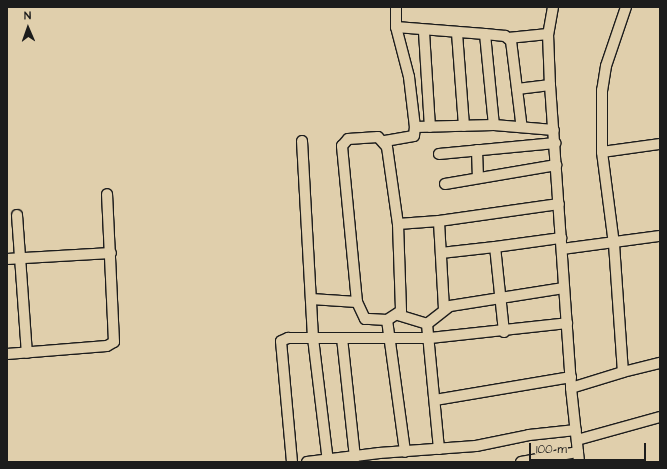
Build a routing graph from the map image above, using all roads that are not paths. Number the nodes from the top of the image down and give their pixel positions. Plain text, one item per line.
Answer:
1 (396, 7) edge
2 (553, 7) edge
3 (626, 7) edge
4 (396, 27) junction
5 (424, 32) junction
6 (457, 33) junction
7 (485, 34) junction
8 (548, 34) junction
9 (508, 38) junction
10 (550, 85) junction
11 (517, 89) junction
12 (494, 125) junction
13 (464, 126) junction
14 (415, 127) junction
15 (430, 127) junction
16 (522, 127) junction
17 (554, 130) junction
18 (302, 141) dead end
19 (385, 141) junction
20 (554, 143) junction
21 (660, 144) edge
22 (477, 150) junction
23 (602, 152) junction
24 (439, 154) dead end
25 (556, 165) junction
26 (478, 178) junction
27 (445, 184) dead end
28 (107, 194) dead end
29 (559, 204) junction
30 (17, 215) dead end
31 (439, 221) junction
32 (398, 224) junction
33 (660, 236) edge
34 (561, 238) junction
35 (614, 244) junction
36 (495, 247) junction
37 (562, 249) junction
38 (111, 253) junction
39 (440, 253) junction
40 (21, 258) junction
41 (7, 259) edge
42 (564, 288) junction
43 (311, 299) junction
44 (499, 299) junction
45 (357, 302) junction
46 (444, 309) junction
47 (398, 315) junction
48 (386, 320) junction
49 (567, 323) junction
50 (428, 324) junction
51 (504, 332) junction
52 (313, 338) junction
53 (342, 338) junction
54 (390, 338) junction
55 (430, 338) junction
56 (27, 353) junction
57 (7, 354) edge
58 (660, 363) edge
59 (623, 372) junction
60 (571, 383) junction
61 (435, 400) junction
62 (660, 417) edge
63 (576, 435) junction
64 (439, 449) junction
65 (405, 452) junction
66 (355, 457) junction
67 (380, 457) edge
68 (579, 457) edge
69 (328, 461) edge
70 (292, 462) edge
71 (307, 462) edge
72 (521, 462) edge

1 - 4 street
2 - 8 street
3 - 23 street
4 - 5 street
4 - 14 street
5 - 6 street
5 - 15 street
6 - 7 street
6 - 13 street
7 - 9 street
7 - 12 street
8 - 9 street
8 - 10 street
9 - 11 street
10 - 11 street
10 - 17 street
11 - 16 street
12 - 13 street
12 - 16 street
13 - 15 street
14 - 15 street
14 - 19 street
16 - 17 street
17 - 20 street
18 - 43 street
19 - 32 street
19 - 45 street
20 - 22 street
20 - 25 street
21 - 23 street
22 - 24 street
22 - 26 street
23 - 35 street
25 - 26 street
25 - 29 street
26 - 27 street
28 - 38 street
29 - 31 street
29 - 34 street
30 - 40 street
31 - 32 street
31 - 39 street
32 - 47 street
33 - 35 street
34 - 36 street
34 - 37 street
35 - 37 street
35 - 59 street
36 - 39 street
36 - 44 street
37 - 42 street
38 - 40 street
38 - 56 street
39 - 46 street
40 - 41 street
40 - 56 street
42 - 44 street
42 - 49 street
43 - 45 street
43 - 52 street
44 - 46 street
44 - 51 street
45 - 48 street
46 - 50 street
47 - 48 street
47 - 50 street
48 - 54 street
49 - 51 street
49 - 60 street
50 - 55 street
51 - 55 street
52 - 53 street
52 - 69 street
52 - 70 street
53 - 54 street
53 - 66 street
54 - 55 street
54 - 65 street
55 - 61 street
56 - 57 street
58 - 59 street
59 - 60 street
60 - 61 street
60 - 63 street
61 - 64 street
62 - 63 street
63 - 64 street
63 - 68 street
64 - 65 street
65 - 67 street
66 - 67 street
66 - 69 street
68 - 72 street
69 - 71 street

